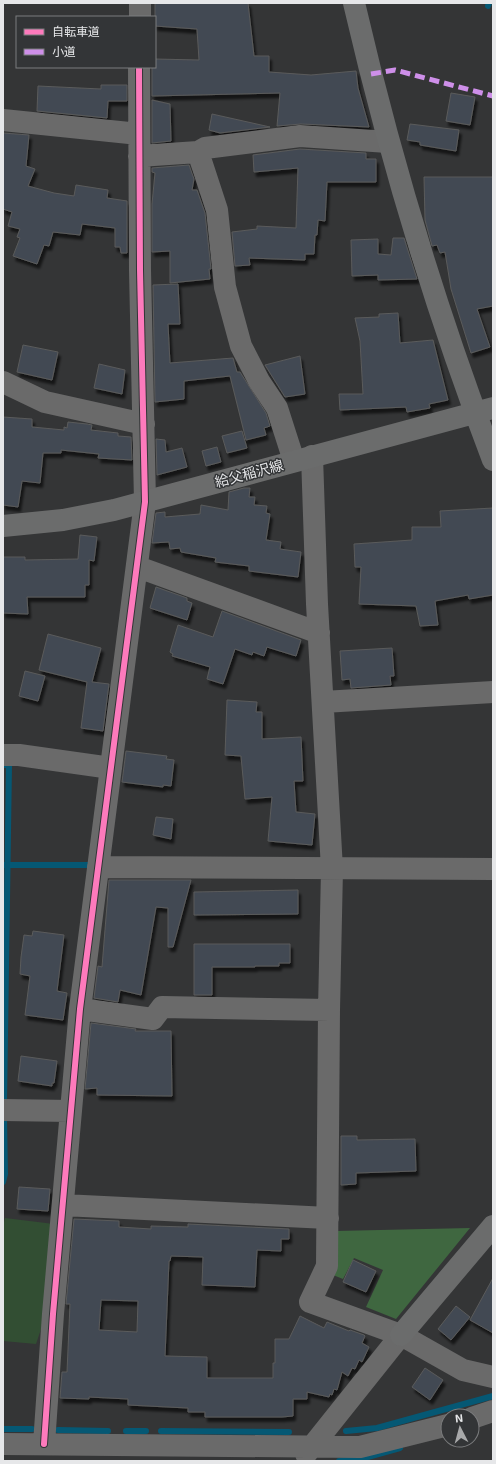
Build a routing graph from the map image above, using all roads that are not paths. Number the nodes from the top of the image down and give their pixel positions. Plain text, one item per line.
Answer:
1 (140, 3) edge
2 (354, 3) edge
3 (140, 16) edge
4 (139, 68) edge
5 (3, 120) edge
6 (139, 134) junction
7 (388, 142) junction
8 (198, 152) junction
9 (139, 156) junction
10 (3, 382) edge
11 (484, 410) edge
12 (144, 424) junction
13 (303, 458) junction
14 (493, 460) edge
15 (145, 502) junction
16 (3, 526) edge
17 (138, 567) junction
18 (319, 633) junction
19 (493, 692) edge
20 (323, 702) junction
21 (3, 755) edge
22 (111, 768) junction
23 (98, 867) junction
24 (332, 869) junction
25 (493, 869) edge
26 (80, 1009) junction
27 (329, 1010) junction
28 (3, 1110) edge
29 (72, 1111) junction
30 (63, 1206) junction
31 (328, 1218) junction
32 (493, 1226) edge
33 (401, 1335) junction
34 (493, 1377) edge
35 (493, 1411) edge
36 (480, 1415) edge
37 (440, 1427) edge
38 (44, 1444) junction
39 (4, 1449) edge
40 (307, 1454) edge

1 - 3 street
2 - 7 street
4 - 6 street
5 - 6 street
6 - 9 street
7 - 8 street
7 - 11 street
8 - 9 street
8 - 13 street
9 - 12 street
10 - 12 street
11 - 13 street, 給父稲沢線
11 - 14 street
12 - 15 street
13 - 15 street, 給父稲沢線
13 - 18 street
15 - 16 street, 給父稲沢線
15 - 17 street
17 - 18 street
17 - 22 street
18 - 20 street
19 - 20 street
20 - 24 street
21 - 22 street
22 - 23 street
23 - 24 street
23 - 26 street
24 - 25 street
24 - 27 street
26 - 27 street
26 - 29 street
27 - 31 street
28 - 29 street
29 - 30 street
30 - 31 street
30 - 38 street
31 - 33 street
32 - 33 street
33 - 34 street
33 - 40 street
35 - 36 street
37 - 40 street
38 - 39 street
38 - 40 street

